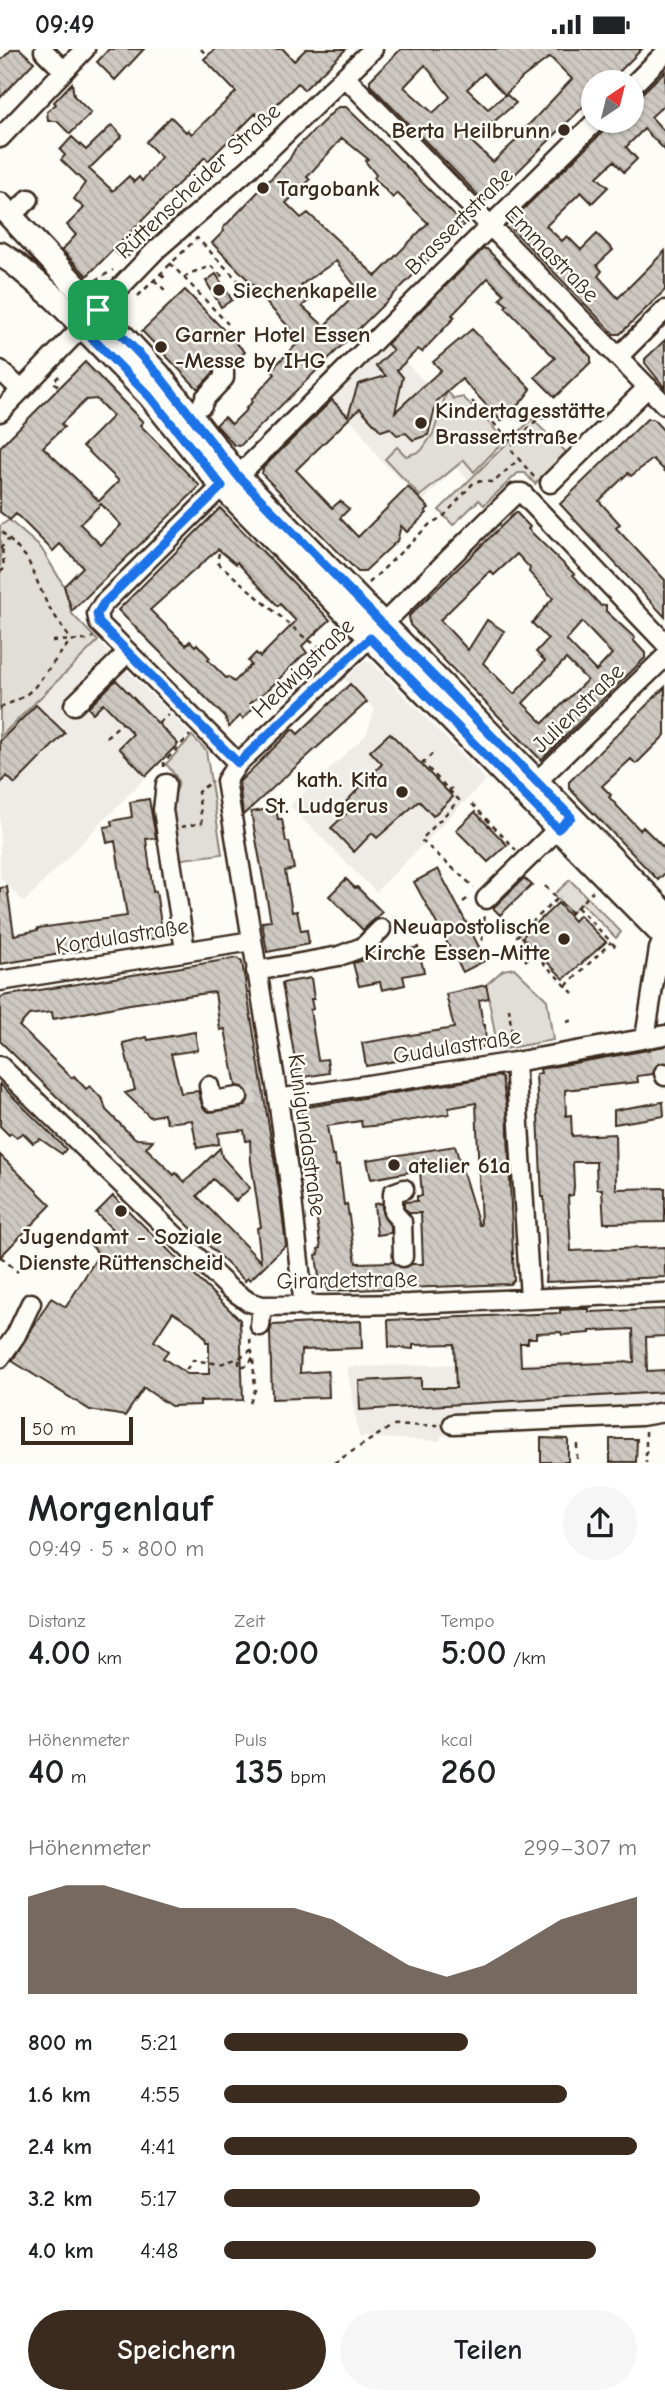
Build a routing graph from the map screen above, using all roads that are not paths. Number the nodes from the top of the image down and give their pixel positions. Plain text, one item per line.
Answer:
1 (373, 49) edge
2 (44, 51) dead end
3 (82, 52) edge
4 (665, 54) edge
5 (64, 71) junction
6 (644, 74) edge
7 (345, 77) junction
8 (584, 133) edge
9 (0, 138) edge
10 (29, 199) dead end
11 (5, 211) edge
12 (490, 225) junction
13 (0, 254) edge
14 (98, 310) junction
15 (665, 310) edge
16 (81, 327) junction
17 (618, 356) junction
18 (0, 370) edge
19 (224, 372) dead end
20 (648, 387) junction
21 (20, 390) junction
22 (202, 405) dead end
23 (665, 405) edge
24 (0, 412) edge
25 (230, 481) junction
26 (550, 483) dead end
27 (377, 631) junction
28 (665, 643) edge
29 (128, 652) junction
30 (665, 657) edge
31 (74, 705) dead end
32 (238, 763) junction
33 (166, 784) road end
34 (531, 787) junction
35 (565, 823) junction
36 (486, 899) road end
37 (663, 906) edge
38 (381, 929) dead end
39 (665, 937) edge
40 (252, 941) junction
41 (186, 950) junction
42 (256, 971) junction
43 (0, 981) edge
44 (657, 1039) edge
45 (514, 1057) junction
46 (0, 1066) edge
47 (209, 1086) dead end
48 (272, 1095) junction
49 (238, 1097) tunnel mouth
50 (404, 1189) dead end
51 (404, 1262) tunnel mouth
52 (665, 1293) edge
53 (530, 1299) junction
54 (31, 1303) dead end
55 (262, 1306) junction
56 (304, 1307) junction
57 (255, 1328) road end
58 (0, 1358) edge
59 (665, 1412) edge
60 (453, 1424) road end

1 - 7 street, Rüttenscheider Straße
2 - 5 street
3 - 5 street
4 - 6 street
5 - 9 street
7 - 12 street, Emmastraße
7 - 14 street, Rüttenscheider Straße
8 - 12 street, Brassertstraße
10 - 11 street
11 - 14 main road
12 - 17 street, Emmastraße
12 - 25 street, Brassertstraße
13 - 16 main road
14 - 16 street, Rüttenscheider Straße
14 - 25 main road
15 - 17 street
16 - 21 street, Rüttenscheider Straße
16 - 25 main road
17 - 20 street, Emmastraße
18 - 21 street
19 - 22 street
20 - 23 street, Emmastraße
20 - 26 street
21 - 24 street, Rüttenscheider Straße
25 - 27 main road
25 - 29 street, Brassertstraße
27 - 28 street, Hedwigstraße
27 - 32 street, Hedwigstraße
27 - 34 main road
29 - 31 street
29 - 32 street
30 - 34 street, Julienstraße
32 - 40 street, Kunigundastraße
33 - 41 street
34 - 35 main road
35 - 36 street
35 - 37 main road
35 - 39 main road
37 - 39 street, Gudulastraße
38 - 42 street
39 - 44 street, Gudulastraße
40 - 41 street, Kordulastraße
40 - 42 street, Kunigundastraße
41 - 43 street, Kordulastraße
42 - 48 street, Kunigundastraße
44 - 45 street, Gudulastraße
45 - 48 street, Gudulastraße
45 - 53 street
46 - 55 street, Girardetstraße
47 - 49 street
48 - 56 street, Kunigundastraße
50 - 51 street
52 - 53 street, Girardetstraße
53 - 56 street, Girardetstraße
54 - 58 street
55 - 56 street, Girardetstraße
55 - 57 street
59 - 60 street

